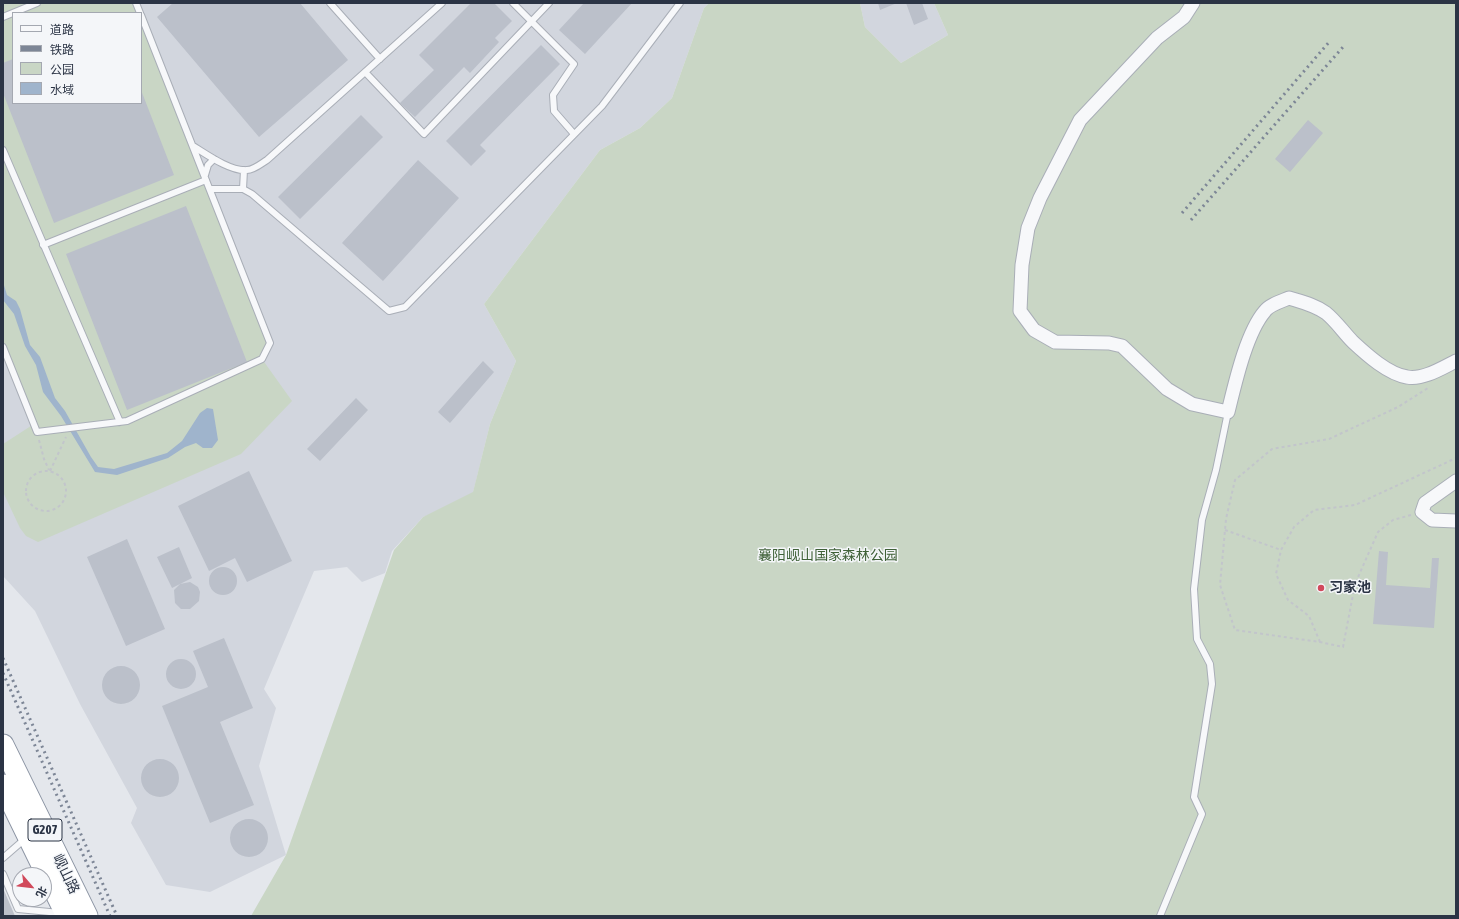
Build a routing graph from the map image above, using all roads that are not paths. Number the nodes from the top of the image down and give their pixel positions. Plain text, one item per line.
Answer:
1 (37, 3) edge
2 (330, 3) edge
3 (442, 3) edge
4 (513, 3) edge
5 (549, 3) edge
6 (680, 3) edge
7 (1193, 3) edge
8 (15, 12) edge
9 (142, 17) edge
10 (532, 21) junction
11 (380, 59) junction
12 (365, 72) junction
13 (574, 134) junction
14 (193, 146) junction
15 (3, 150) edge
16 (214, 159) junction
17 (244, 170) junction
18 (205, 178) junction
19 (210, 189) junction
20 (243, 189) junction
21 (43, 245) junction
22 (3, 347) edge
23 (1456, 361) edge
24 (1228, 412) junction
25 (120, 422) junction
26 (1456, 481) edge
27 (1456, 521) edge
28 (3, 745) edge
29 (3, 785) edge
30 (27, 837) junction
31 (3, 858) edge
32 (3, 874) edge
33 (66, 915) edge
34 (87, 916) edge
35 (1160, 916) edge

1 - 8 lane
2 - 11 lane
3 - 11 lane
4 - 10 lane
5 - 10 lane
6 - 13 lane
7 - 24 street
9 - 14 lane
10 - 12 lane
10 - 13 lane
11 - 12 lane
12 - 17 lane
13 - 20 lane
14 - 16 lane
14 - 18 lane
15 - 21 lane
16 - 17 lane
16 - 18 lane
17 - 20 lane
18 - 19 lane
18 - 21 lane
19 - 20 lane
19 - 25 lane
21 - 25 lane
22 - 25 lane
23 - 24 street
24 - 35 lane
26 - 27 street
28 - 34 highway, 岘山路 / G207
29 - 30 highway, 岘山路 / G207
30 - 31 lane
30 - 33 highway, 岘山路 / G207
32 - 33 lane

